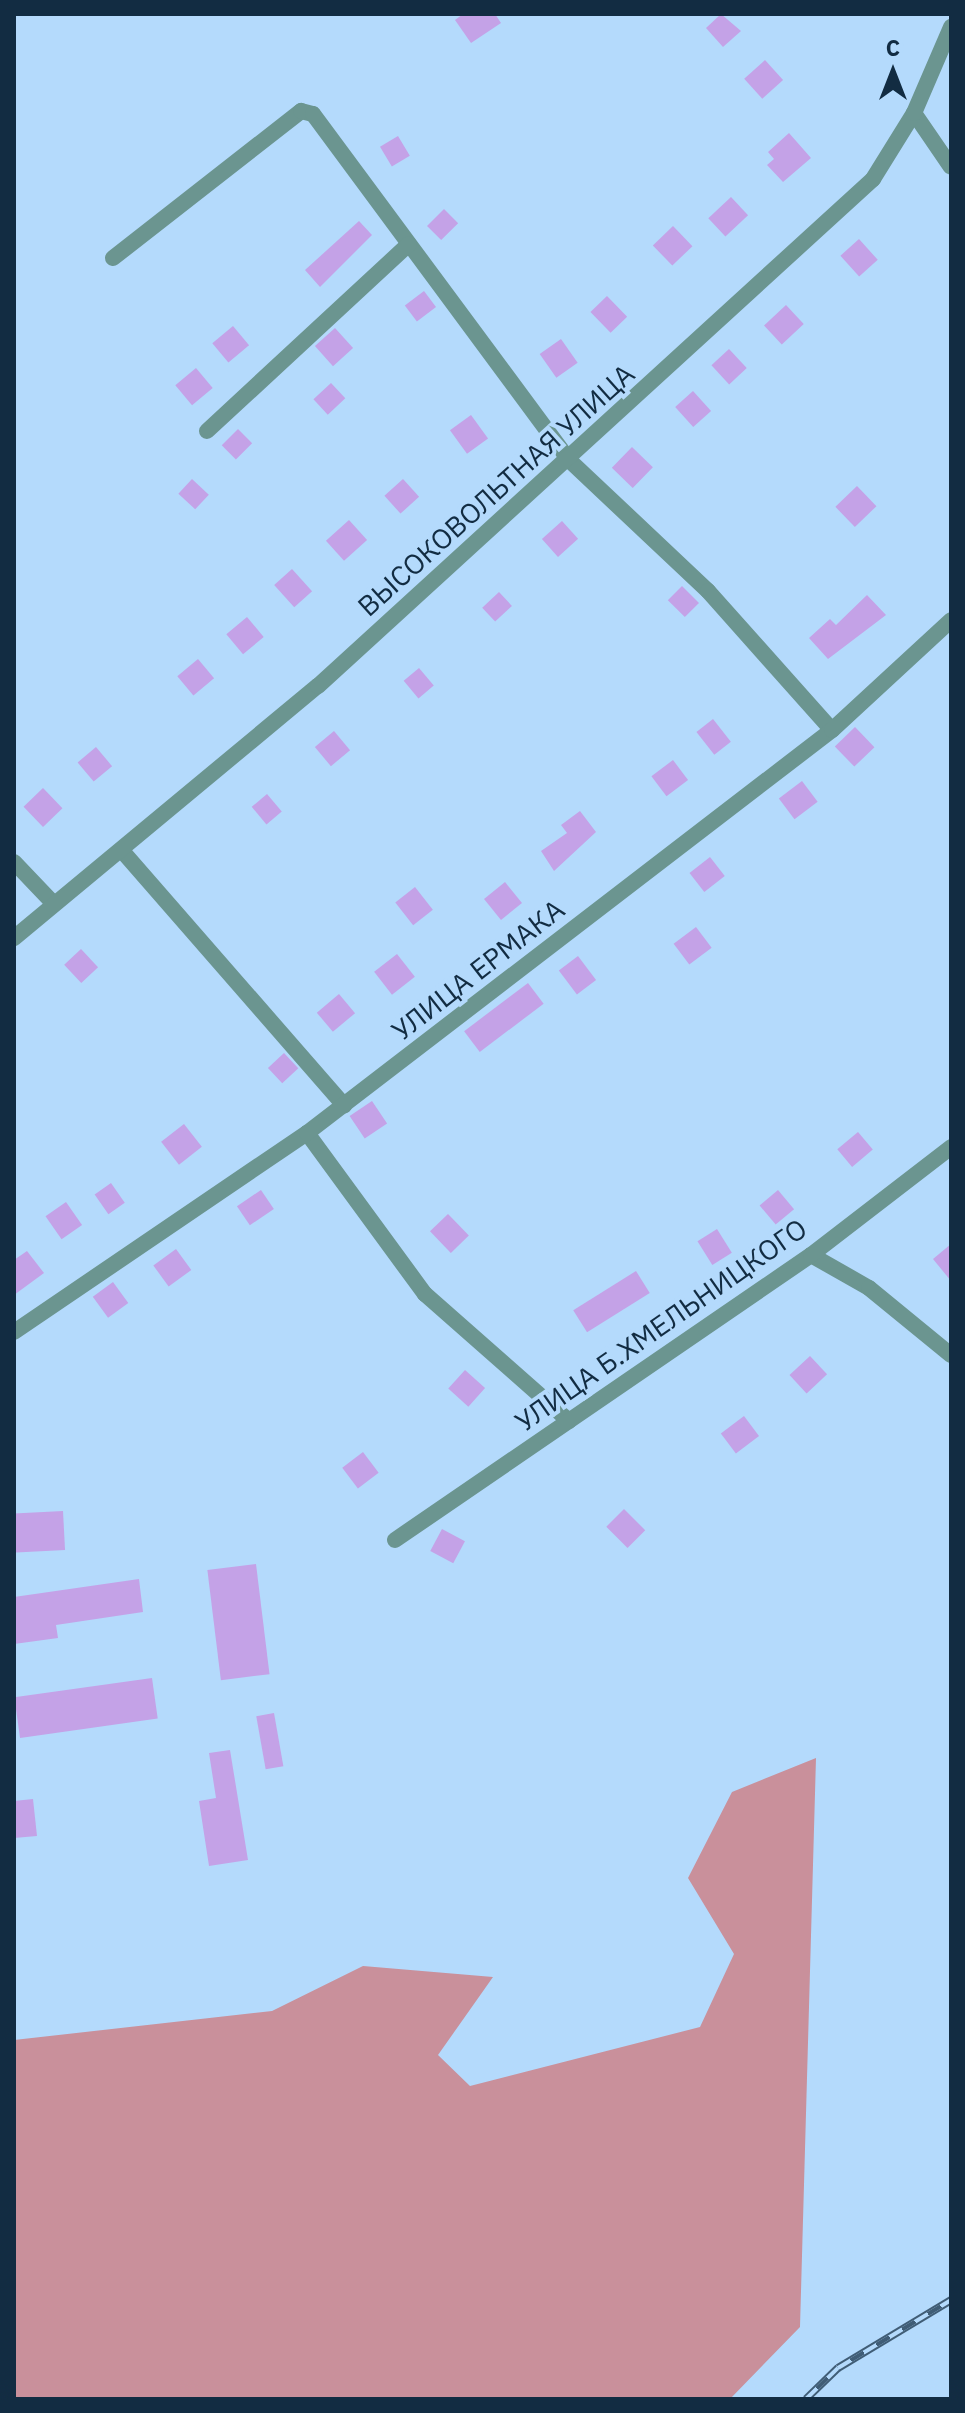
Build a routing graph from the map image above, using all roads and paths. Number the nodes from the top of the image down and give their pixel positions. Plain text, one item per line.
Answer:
1 (951, 27) edge
2 (914, 113) junction
3 (951, 167) edge
4 (409, 244) junction
5 (113, 258) dead end
6 (207, 431) dead end
7 (569, 460) junction
8 (951, 620) edge
9 (832, 730) junction
10 (124, 853) junction
11 (14, 862) edge
12 (53, 903) junction
13 (14, 938) edge
14 (344, 1105) junction
15 (307, 1133) junction
16 (951, 1147) edge
17 (811, 1255) junction
18 (14, 1332) edge
19 (951, 1355) edge
20 (569, 1421) junction
21 (395, 1540) dead end

1 - 2 street, ВЫСОКОВОЛЬТНАЯ УЛИЦА
2 - 3 street
2 - 7 street, ВЫСОКОВОЛЬТНАЯ УЛИЦА
4 - 5 street
4 - 6 street
4 - 7 street
7 - 9 street
7 - 10 street, ВЫСОКОВОЛЬТНАЯ УЛИЦА
8 - 9 street, УЛИЦА ЕРМАКА
9 - 14 street, УЛИЦА ЕРМАКА
10 - 12 street, ВЫСОКОВОЛЬТНАЯ УЛИЦА
10 - 14 street
11 - 12 street
12 - 13 street, ВЫСОКОВОЛЬТНАЯ УЛИЦА
14 - 15 street, УЛИЦА ЕРМАКА
15 - 18 street, УЛИЦА ЕРМАКА
15 - 20 street
16 - 17 street, УЛИЦА Б.ХМЕЛЬНИЦКОГО
17 - 19 street
17 - 20 street, УЛИЦА Б.ХМЕЛЬНИЦКОГО
20 - 21 street, УЛИЦА Б.ХМЕЛЬНИЦКОГО

